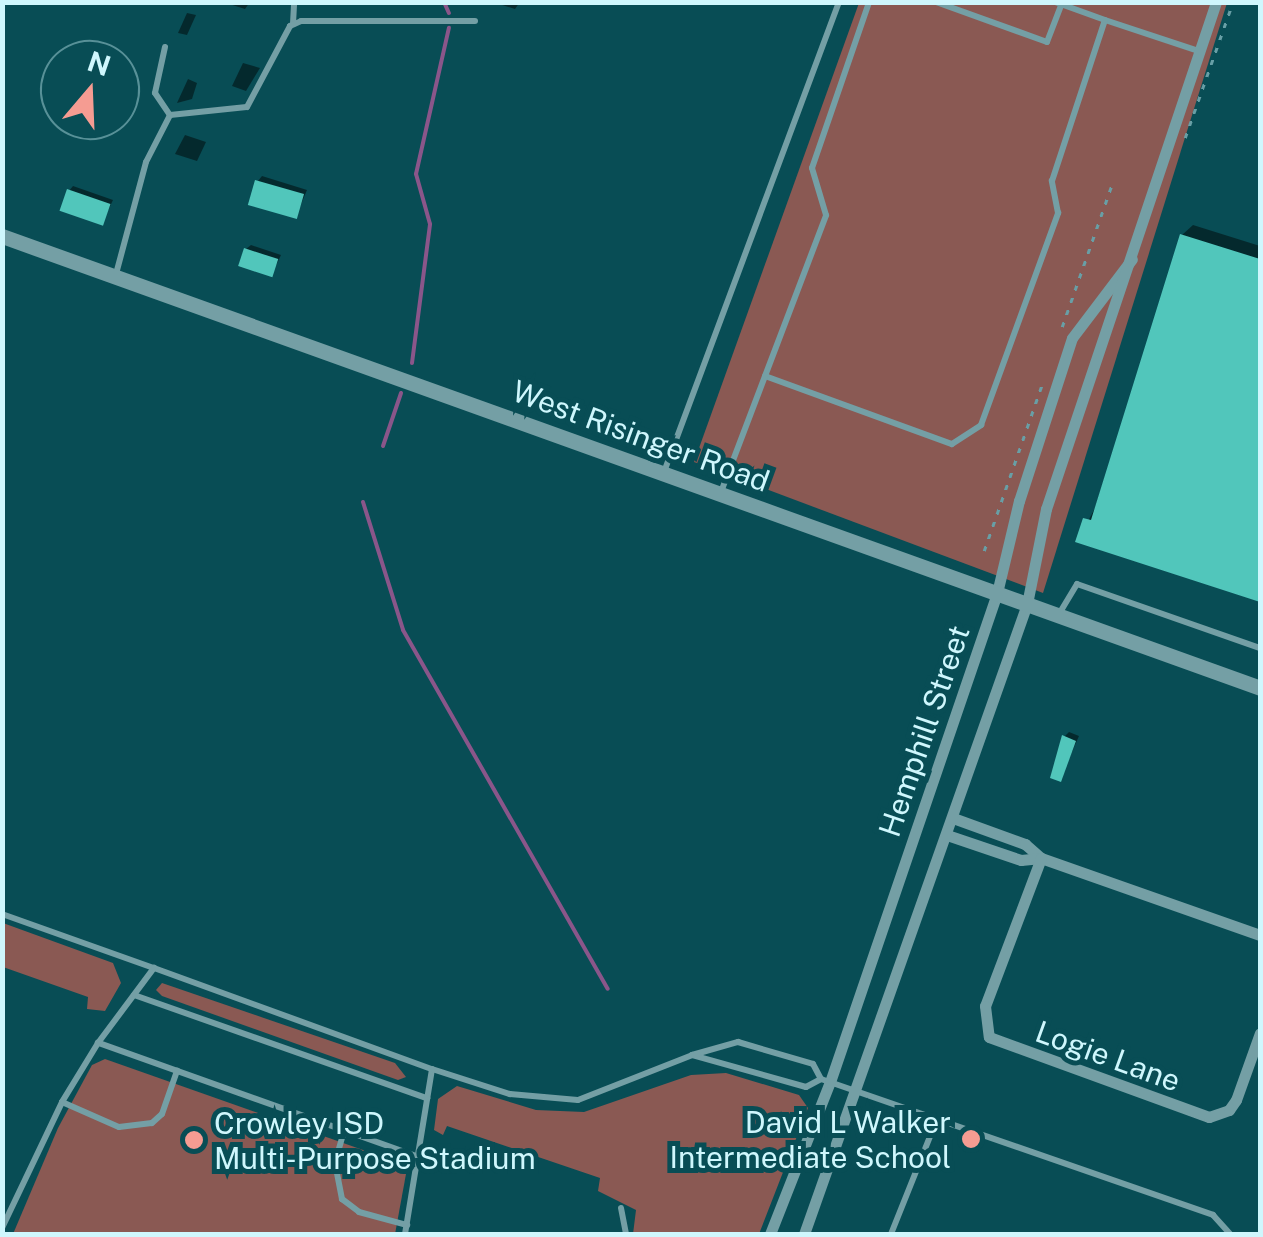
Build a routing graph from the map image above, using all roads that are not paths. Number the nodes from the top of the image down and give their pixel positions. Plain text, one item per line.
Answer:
1 (294, 2) edge
2 (839, 2) edge
3 (868, 2) edge
4 (936, 2) edge
5 (1216, 2) edge
6 (1058, 4) edge
7 (1105, 20) junction
8 (475, 22) dead end
9 (293, 25) junction
10 (165, 47) dead end
11 (1200, 51) junction
12 (170, 115) junction
13 (2, 236) edge
14 (1136, 254) junction
15 (116, 276) junction
16 (765, 376) junction
17 (664, 473) junction
18 (720, 494) junction
19 (997, 593) junction
20 (1027, 604) junction
21 (1059, 615) junction
22 (1260, 648) edge
23 (1260, 688) edge
24 (954, 818) junction
25 (947, 836) junction
26 (1041, 858) junction
27 (2, 914) edge
28 (1260, 934) edge
29 (154, 968) junction
30 (134, 995) junction
31 (1260, 1033) edge
32 (98, 1043) junction
33 (692, 1056) junction
34 (432, 1068) junction
35 (177, 1071) junction
36 (826, 1081) junction
37 (859, 1092) junction
38 (427, 1098) junction
39 (62, 1102) junction
40 (937, 1119) junction
41 (344, 1131) junction
42 (418, 1157) junction
43 (621, 1208) dead end
44 (3, 1225) edge
45 (406, 1230) edge
46 (626, 1234) edge
47 (770, 1234) edge
48 (804, 1234) edge
49 (891, 1234) edge
50 (1230, 1234) edge

1 - 9 lane
2 - 17 lane
3 - 16 lane
4 - 6 lane
5 - 11 street, Hemphill Street
6 - 7 lane
7 - 11 lane
7 - 16 lane
8 - 9 lane
9 - 12 lane
10 - 12 lane
11 - 14 street, Hemphill Street
12 - 15 lane
13 - 15 street, West Risinger Road
14 - 19 street, Hemphill Street
14 - 20 street, Hemphill Street
15 - 17 street, West Risinger Road
16 - 18 lane
17 - 18 street, West Risinger Road
18 - 19 street, West Risinger Road
19 - 20 street, West Risinger Road
19 - 36 street, Hemphill Street
20 - 21 street, West Risinger Road
20 - 24 street, Hemphill Street
21 - 22 lane
21 - 23 street, West Risinger Road
24 - 25 street, Hemphill Street
24 - 26 street
25 - 26 street
25 - 37 street, Hemphill Street
26 - 28 street
26 - 31 street, Logie Lane
27 - 29 lane
29 - 30 lane
29 - 34 lane
30 - 32 lane
30 - 38 lane
32 - 35 lane
32 - 39 lane
33 - 34 lane
33 - 36 lane
33 - 36 lane
34 - 38 lane
35 - 39 lane
35 - 41 lane
36 - 37 lane
36 - 47 street, Hemphill Street
37 - 40 lane
37 - 48 street, Hemphill Street
38 - 42 lane
39 - 44 lane
40 - 49 lane
40 - 50 lane
41 - 42 lane
41 - 45 lane
42 - 45 lane
43 - 46 lane

